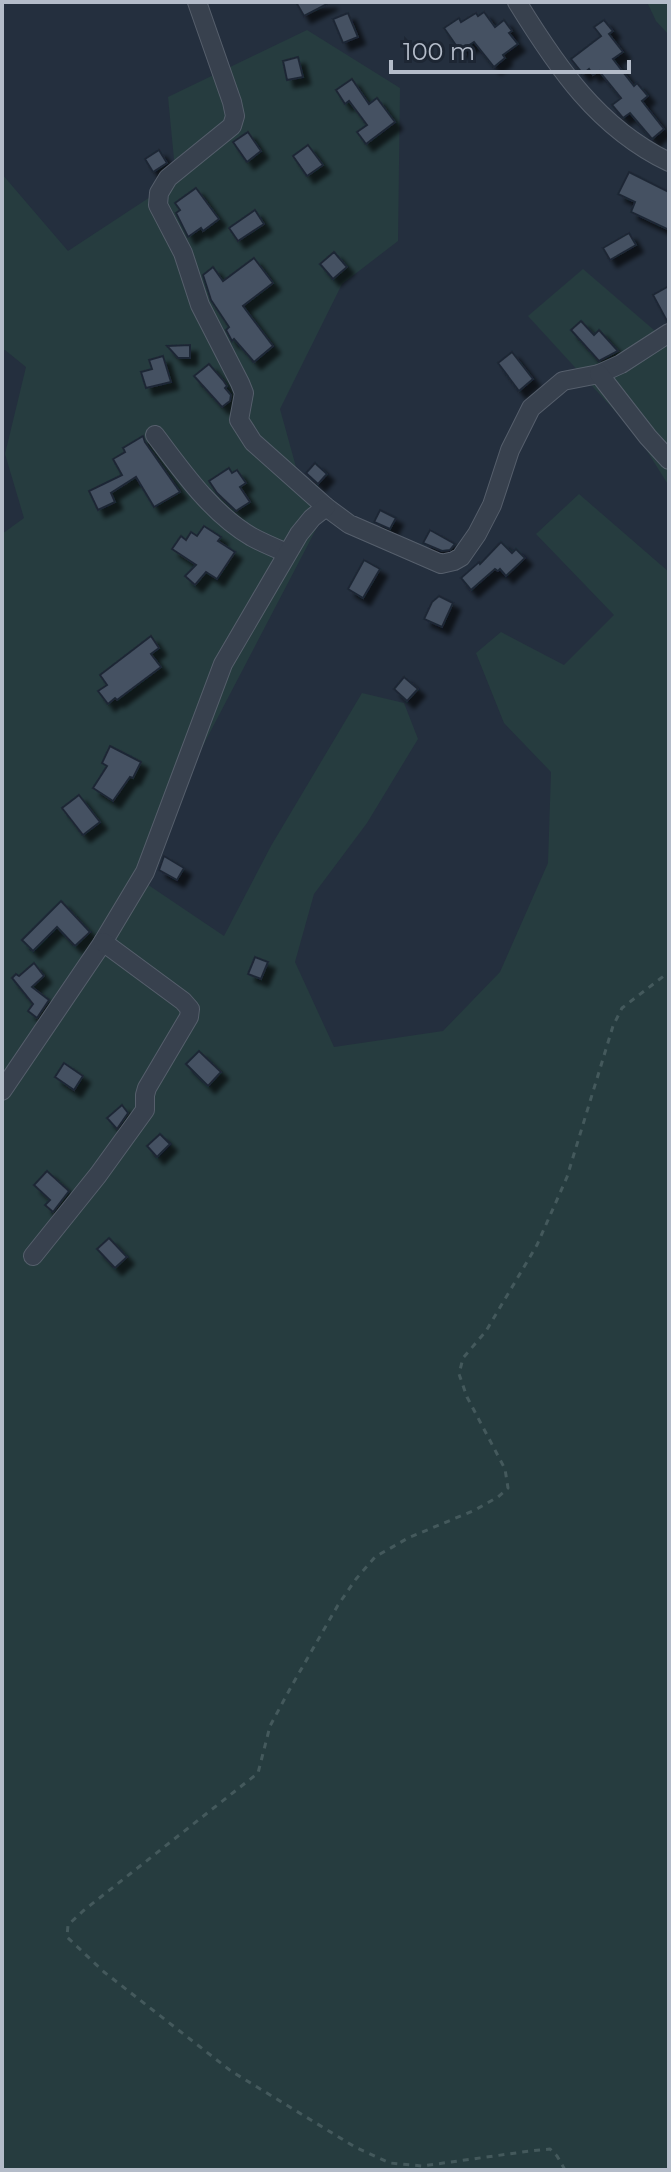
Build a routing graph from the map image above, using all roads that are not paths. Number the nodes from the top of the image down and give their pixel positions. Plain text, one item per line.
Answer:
1 (197, 2) edge
2 (517, 2) edge
3 (669, 162) edge
4 (669, 333) edge
5 (599, 374) junction
6 (155, 435) dead end
7 (669, 460) edge
8 (326, 507) junction
9 (287, 553) junction
10 (103, 942) junction
11 (2, 1091) edge
12 (33, 1256) dead end

1 - 8 street
2 - 3 street
4 - 5 street
5 - 7 street
5 - 8 street
6 - 9 street
8 - 9 street
9 - 10 street
10 - 11 street
10 - 12 street

